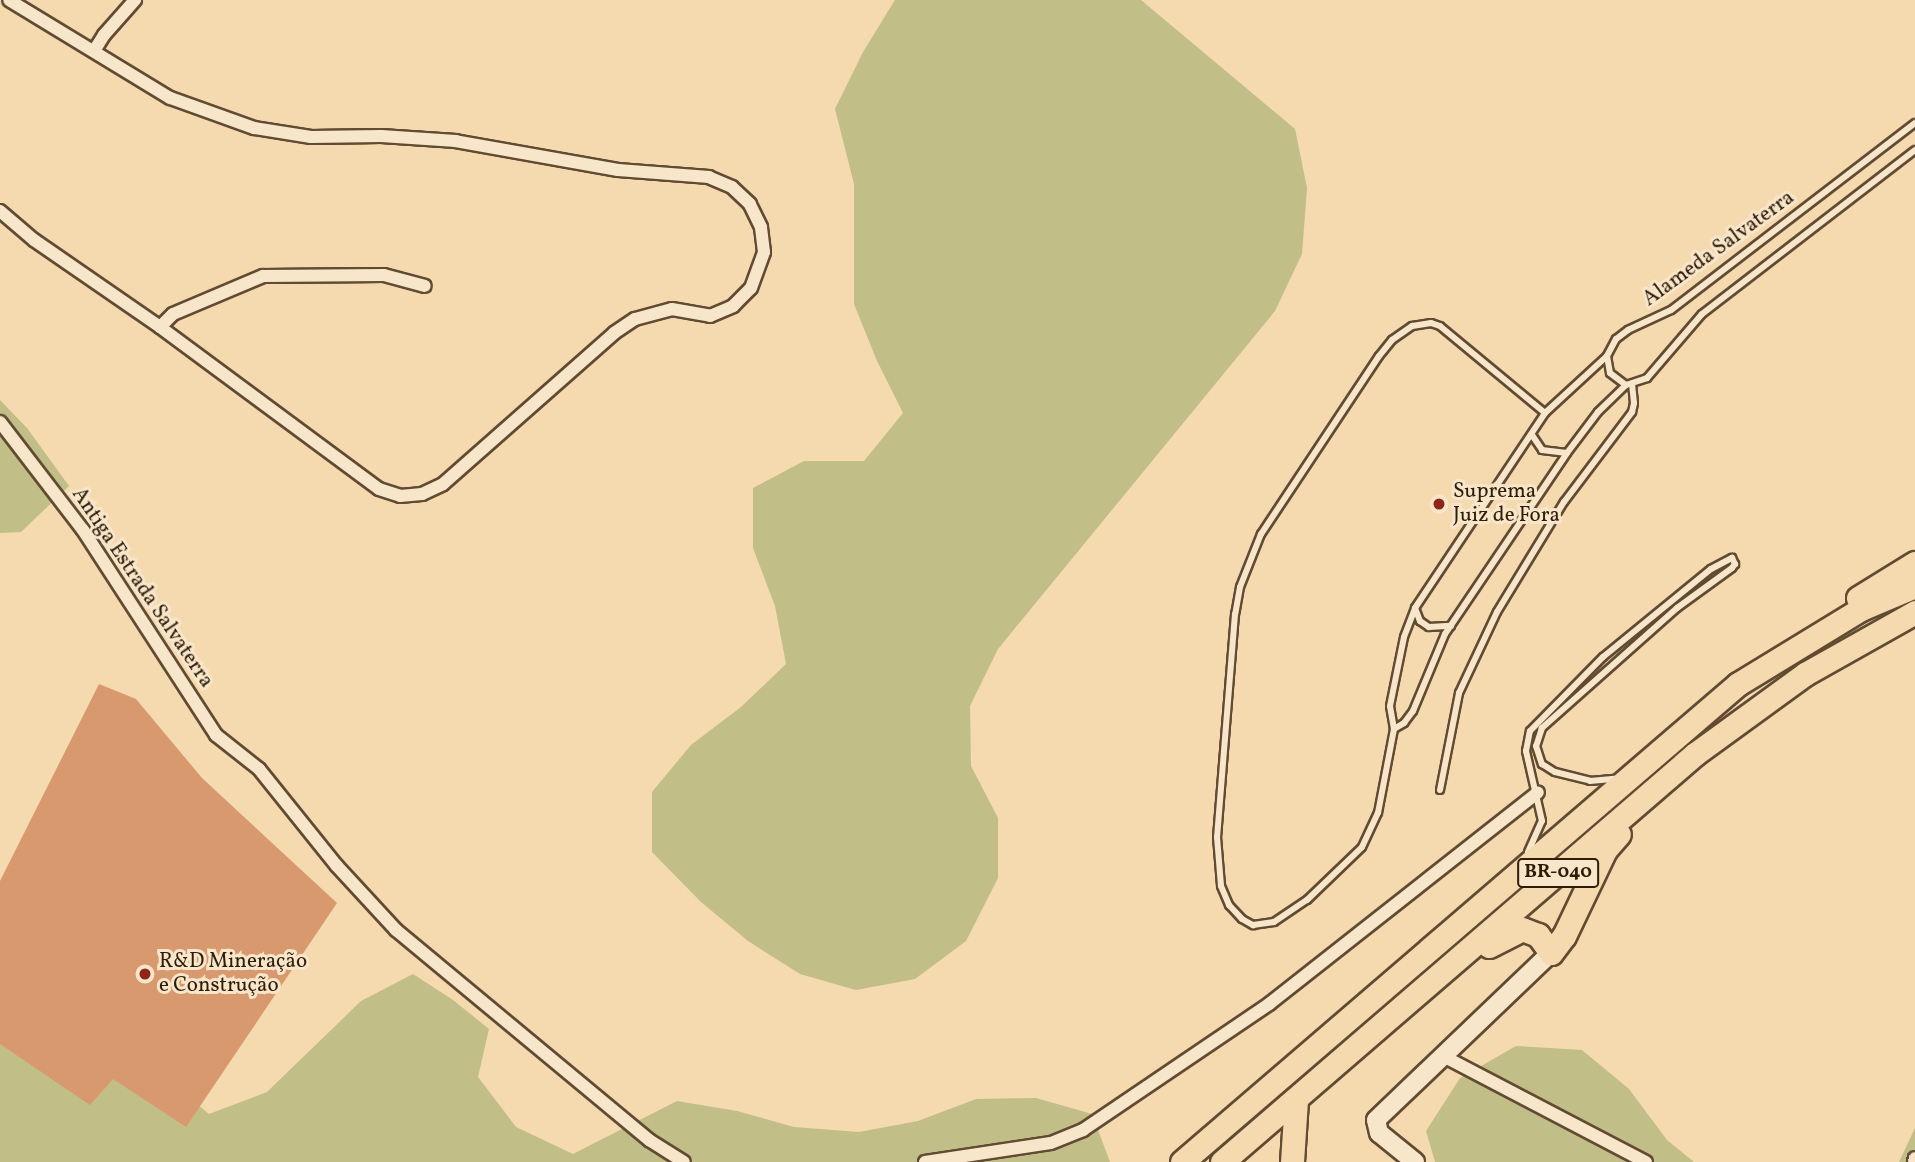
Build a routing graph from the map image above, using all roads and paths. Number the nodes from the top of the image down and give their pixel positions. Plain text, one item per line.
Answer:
1 (9, 0) edge
2 (135, 0) edge
3 (94, 51) junction
4 (1915, 124) edge
5 (1915, 150) edge
6 (0, 211) edge
7 (425, 286) dead end
8 (160, 327) junction
9 (1607, 356) junction
10 (1629, 385) junction
11 (1545, 413) junction
12 (0, 422) edge
13 (1532, 435) junction
14 (1567, 453) junction
15 (1915, 563) edge
16 (1915, 586) edge
17 (1415, 608) junction
18 (1915, 612) edge
19 (1451, 626) junction
20 (1785, 653) junction
21 (1394, 729) junction
22 (1695, 754) junction
23 (1542, 765) junction
24 (1533, 774) junction
25 (1628, 776) junction
26 (1440, 790) dead end
27 (1538, 792) junction
28 (1507, 885) junction
29 (1551, 953) junction
30 (1396, 1014) junction
31 (1443, 1056) junction
32 (1296, 1100) junction
33 (684, 1162) edge
34 (925, 1162) edge
35 (1182, 1162) edge
36 (1222, 1162) edge
37 (1292, 1162) edge
38 (1415, 1162) edge
39 (1646, 1162) edge

1 - 3 street
2 - 3 street
3 - 8 street
4 - 9 lane, Alameda Salvaterra
5 - 10 lane, Alameda Salvaterra
6 - 8 street
7 - 8 street
9 - 10 lane
9 - 11 lane, Alameda Salvaterra
10 - 14 lane, Alameda Salvaterra
10 - 26 lane
11 - 13 lane, Alameda Salvaterra
11 - 21 lane, Alameda Salvaterra
12 - 33 street, Antiga Estrada Salvaterra
13 - 14 lane
13 - 17 lane, Alameda Salvaterra
14 - 19 lane, Alameda Salvaterra
15 - 20 highway
16 - 20 highway, BR-040
17 - 19 lane
17 - 21 lane, Alameda Salvaterra
18 - 22 highway, BR-040
19 - 21 lane, Alameda Salvaterra
20 - 25 highway, BR-040
22 - 29 highway
22 - 30 highway, BR-040
23 - 24 lane
23 - 24 lane
23 - 25 lane
24 - 27 lane
25 - 28 highway, BR-040
27 - 28 lane
27 - 34 street
28 - 35 highway, BR-040
29 - 30 highway
29 - 31 street
30 - 32 highway, BR-040
31 - 38 street
31 - 39 street
32 - 36 highway, BR-040
32 - 37 highway

